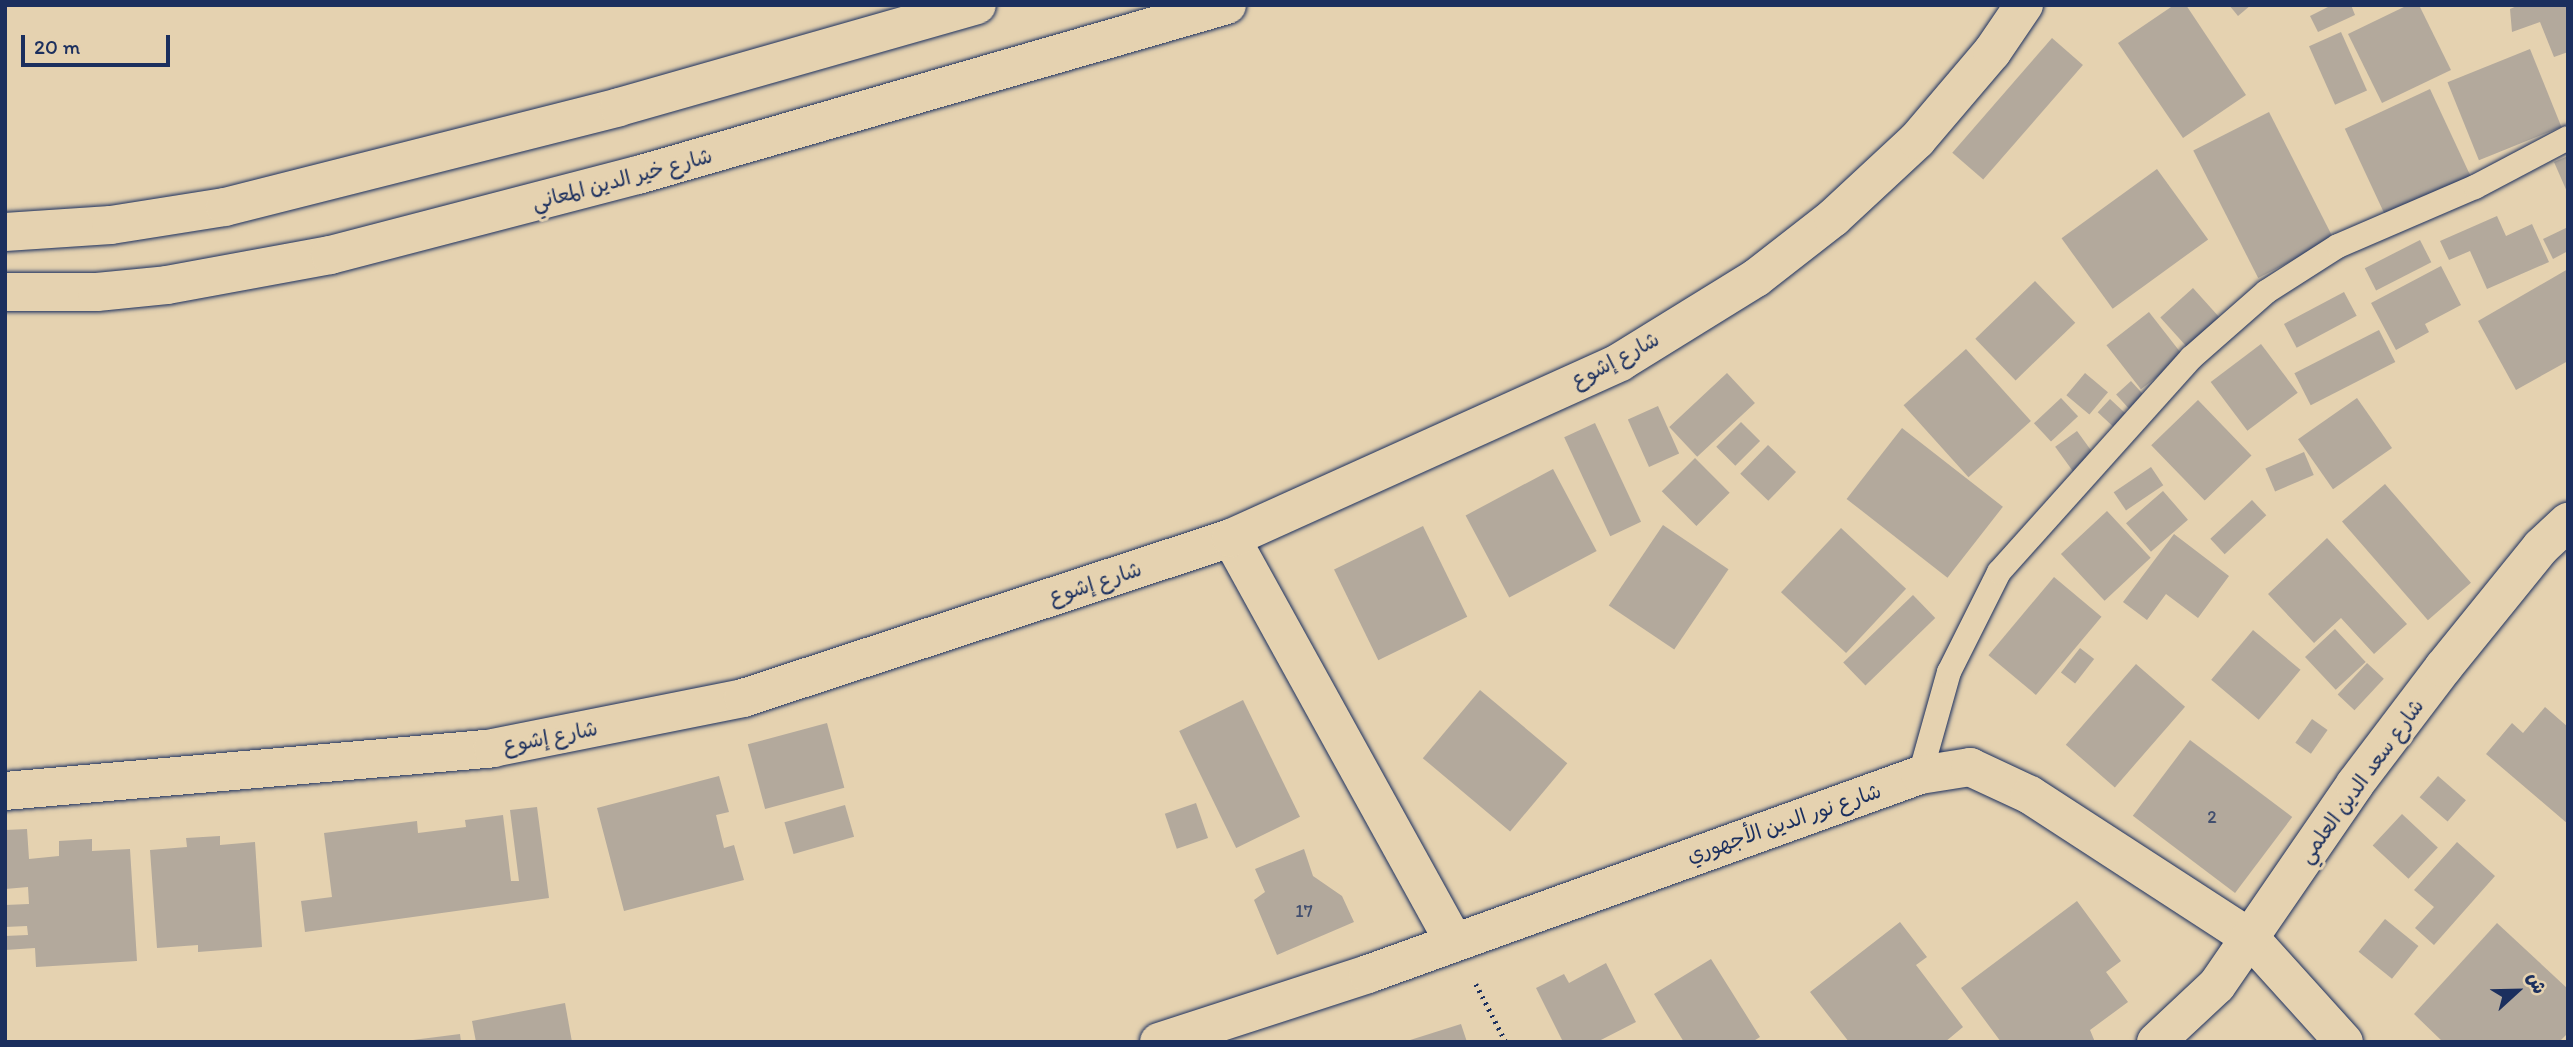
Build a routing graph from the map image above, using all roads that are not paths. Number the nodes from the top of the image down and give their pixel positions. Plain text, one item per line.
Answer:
1 (977, 5) edge
2 (1227, 5) edge
3 (2024, 5) edge
4 (2568, 138) edge
5 (5, 232) edge
6 (5, 292) edge
7 (2568, 522) edge
8 (1231, 538) junction
9 (1920, 775) junction
10 (5, 791) edge
11 (2250, 939) junction
12 (1453, 940) junction
13 (1159, 1042) edge
14 (2157, 1042) edge
15 (2344, 1042) edge

1 - 5 street
2 - 6 street, شارع خير الدين المعاني
3 - 8 street, شارع إشوع
4 - 9 lane
7 - 11 street, شارع سعد الدين العلمي
8 - 10 street, شارع إشوع
8 - 12 street
9 - 11 street, شارع نور الدين الأجهوري
9 - 12 street, شارع نور الدين الأجهوري
11 - 14 street, شارع سعد الدين العلمي
11 - 15 street, شارع نور الدين الأجهوري
12 - 13 street, شارع نور الدين الأجهوري

